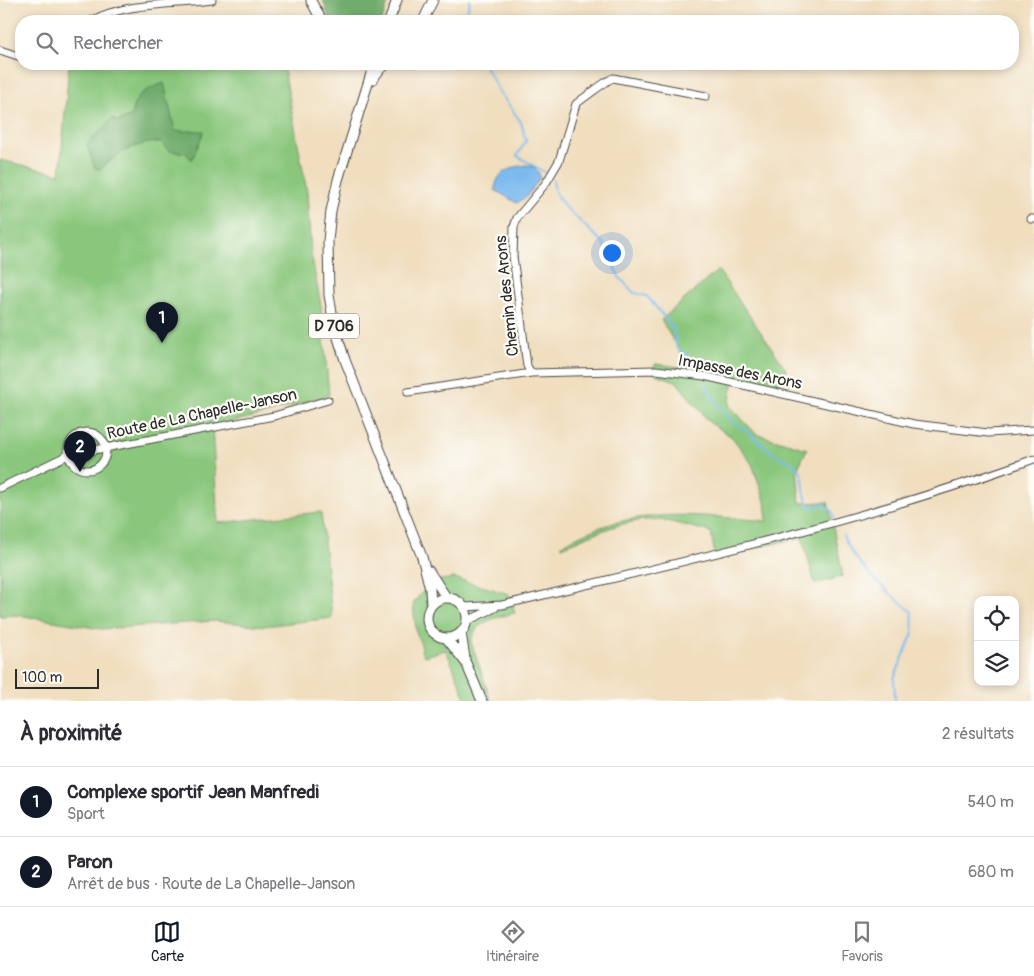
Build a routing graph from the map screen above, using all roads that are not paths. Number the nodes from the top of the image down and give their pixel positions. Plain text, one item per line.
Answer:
1 (212, 0) edge
2 (310, 0) edge
3 (397, 0) edge
4 (433, 0) edge
5 (103, 15) edge
6 (319, 15) edge
7 (391, 15) edge
8 (426, 15) edge
9 (0, 50) edge
10 (15, 55) edge
11 (372, 70) edge
12 (380, 70) edge
13 (369, 84) junction
14 (706, 96) dead end
15 (531, 373) junction
16 (408, 392) dead end
17 (328, 400) dead end
18 (1034, 430) edge
19 (107, 447) junction
20 (68, 455) junction
21 (1034, 459) edge
22 (0, 488) edge
23 (422, 557) junction
24 (446, 597) junction
25 (431, 604) junction
26 (502, 605) junction
27 (464, 607) junction
28 (467, 621) junction
29 (461, 633) junction
30 (448, 638) junction
31 (466, 664) junction
32 (482, 701) edge

1 - 5 street
2 - 6 main road
3 - 7 main road
4 - 8 main road
9 - 10 street
11 - 13 main road, D 706
12 - 13 main road
13 - 23 main road, D 706
14 - 15 street, Chemin des Arons
15 - 16 street, Impasse des Arons
15 - 18 street, Impasse des Arons
17 - 19 street, Route de La Chapelle-Janson
19 - 20 street, Route de La Chapelle-Janson
19 - 20 street
19 - 20 street
20 - 22 street, Route de La Chapelle-Janson
21 - 26 street
23 - 24 main road, D 706
23 - 25 main road, D 706
24 - 25 main road
24 - 27 main road
25 - 30 main road
26 - 27 street
26 - 28 street
27 - 28 main road
28 - 29 main road
29 - 30 main road
29 - 31 main road
30 - 31 main road
31 - 32 main road

